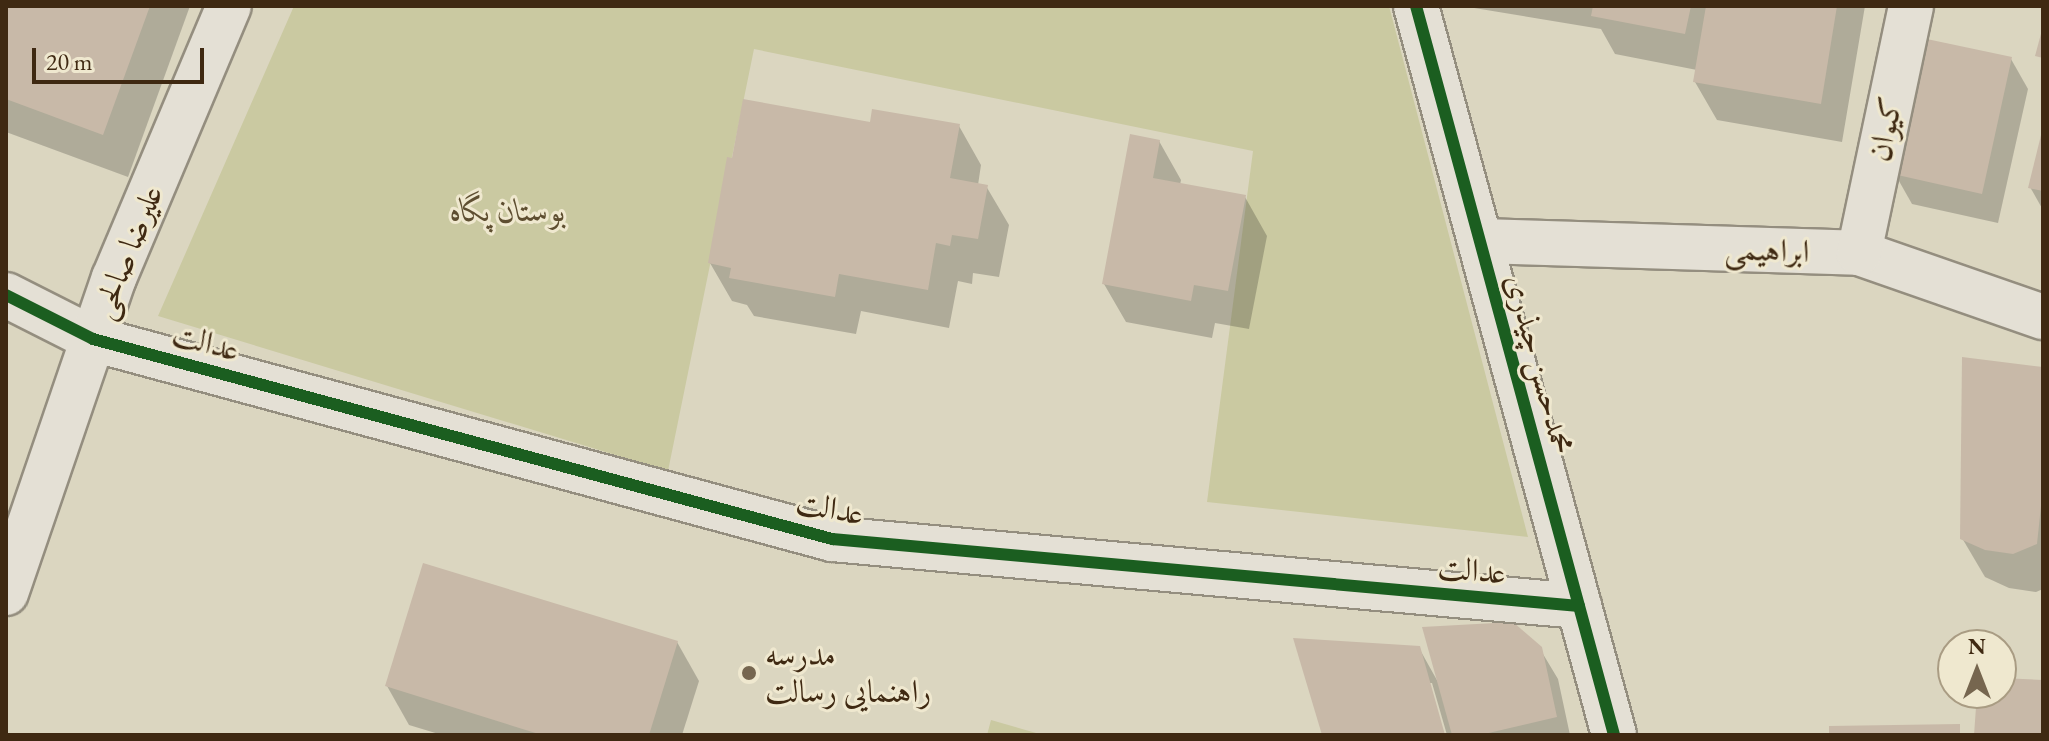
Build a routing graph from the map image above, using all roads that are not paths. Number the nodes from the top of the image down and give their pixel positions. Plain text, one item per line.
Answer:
1 (229, 6) edge
2 (1416, 6) edge
3 (1911, 6) edge
4 (1480, 241) junction
5 (1859, 253) junction
6 (6, 295) edge
7 (2043, 317) edge
8 (93, 339) junction
9 (6, 593) edge
10 (1579, 606) junction
11 (1614, 735) edge

1 - 8 street, علیرضا صالحی
2 - 4 street, محمدحسن چیذری
3 - 5 street, کیوان
4 - 5 street, ابراهیمی
4 - 10 street, محمدحسن چیذری
5 - 7 street, ابراهیمی
6 - 8 street, عدالت
8 - 9 street, علیرضا صالحی
8 - 10 street, عدالت
10 - 11 street, محمدحسن چیذری

